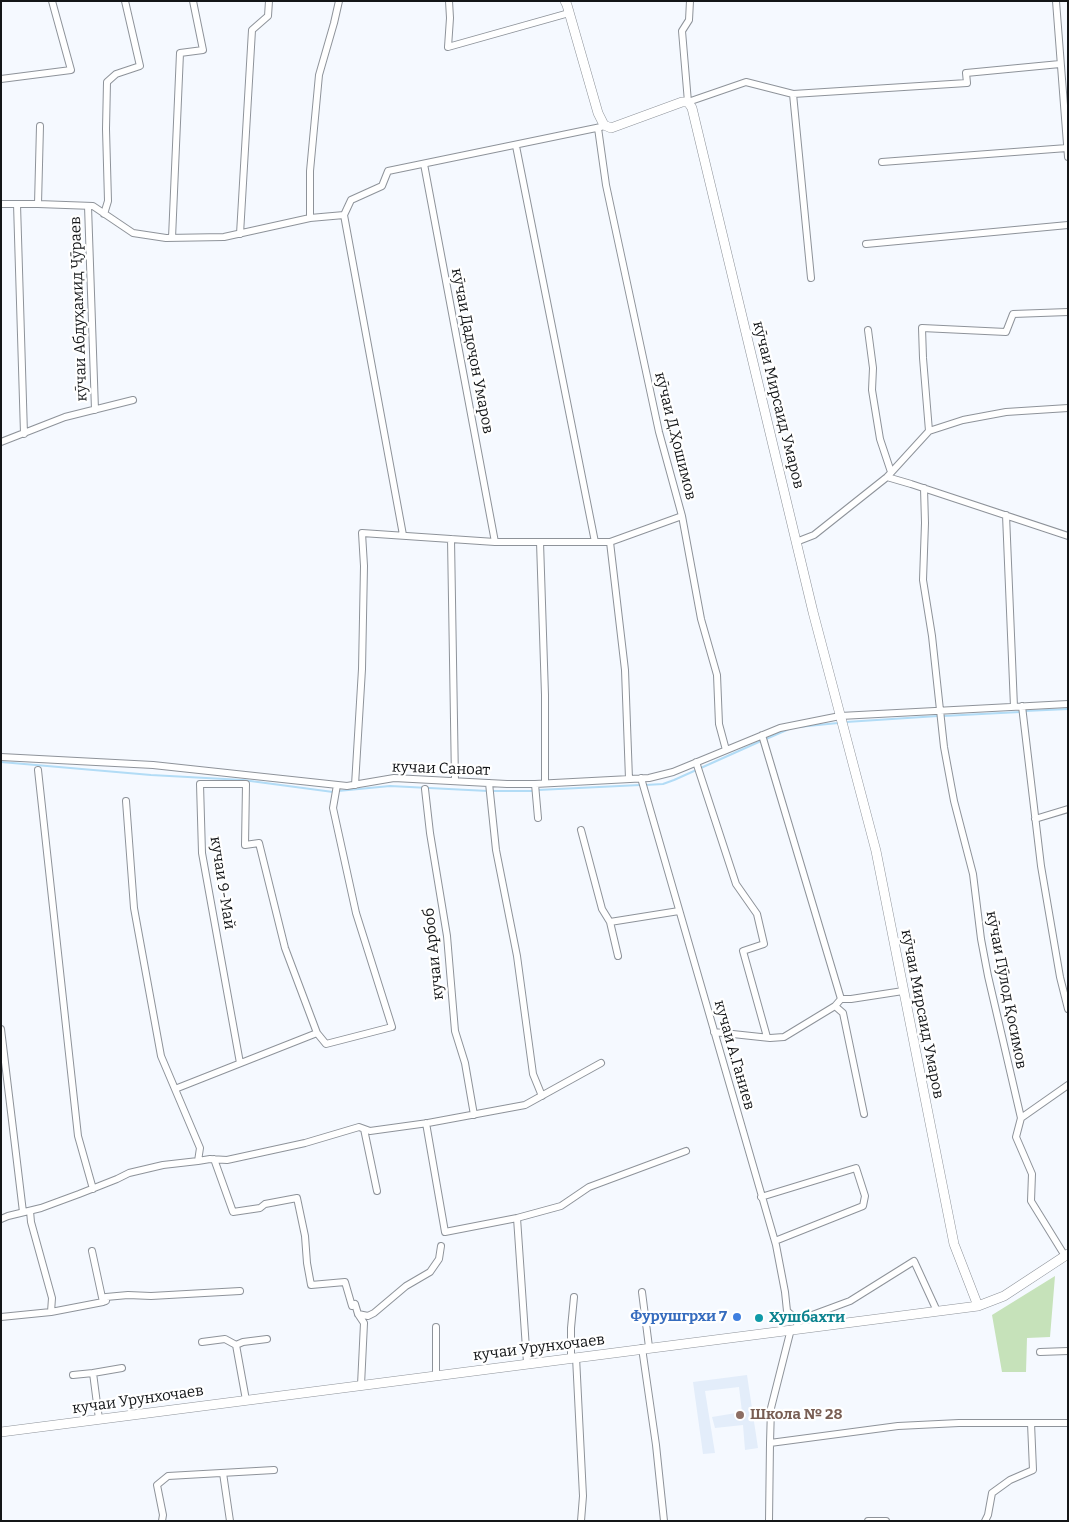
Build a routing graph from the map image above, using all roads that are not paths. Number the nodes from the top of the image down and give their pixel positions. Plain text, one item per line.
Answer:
1 (52, 1) edge
2 (125, 1) edge
3 (193, 1) edge
4 (269, 1) edge
5 (339, 1) edge
6 (448, 1) edge
7 (565, 1) edge
8 (690, 1) edge
9 (1056, 1) edge
10 (570, 13) junction
11 (1060, 64) junction
12 (1, 79) edge
13 (793, 94) junction
14 (1065, 97) edge
15 (688, 102) junction
16 (40, 126) dead end
17 (601, 127) junction
18 (516, 146) junction
19 (1067, 148) edge
20 (1068, 157) edge
21 (882, 162) dead end
22 (424, 164) junction
23 (1, 204) edge
24 (17, 204) junction
25 (38, 204) junction
26 (88, 206) junction
27 (104, 214) junction
28 (344, 214) junction
29 (310, 218) junction
30 (1068, 225) edge
31 (240, 234) junction
32 (172, 238) junction
33 (866, 244) dead end
34 (811, 278) dead end
35 (1068, 312) edge
36 (868, 330) dead end
37 (133, 400) dead end
38 (1068, 408) edge
39 (95, 410) junction
40 (929, 431) junction
41 (24, 434) junction
42 (1, 442) edge
43 (889, 475) junction
44 (924, 488) junction
45 (1006, 515) junction
46 (682, 516) junction
47 (403, 536) junction
48 (1068, 536) edge
49 (451, 539) junction
50 (495, 542) junction
51 (540, 542) junction
52 (595, 542) junction
53 (610, 542) junction
54 (796, 542) junction
55 (1068, 704) edge
56 (1014, 707) junction
57 (1023, 710) junction
58 (940, 714) junction
59 (842, 720) junction
60 (763, 738) junction
61 (726, 750) junction
62 (1, 757) edge
63 (697, 767) junction
64 (38, 770) dead end
65 (629, 779) junction
66 (455, 781) junction
67 (545, 782) junction
68 (642, 782) junction
69 (355, 785) junction
70 (490, 788) junction
71 (336, 789) junction
72 (425, 789) dead end
73 (536, 789) junction
74 (126, 801) dead end
75 (1068, 808) edge
76 (538, 818) dead end
77 (1035, 819) junction
78 (581, 830) dead end
79 (679, 911) junction
80 (610, 922) junction
81 (618, 956) dead end
82 (903, 991) junction
83 (841, 999) junction
84 (835, 1006) junction
85 (1068, 1009) edge
86 (1, 1030) edge
87 (714, 1032) junction
88 (317, 1033) junction
89 (768, 1038) junction
90 (240, 1063) junction
91 (602, 1063) dead end
92 (1068, 1085) edge
93 (175, 1089) junction
94 (542, 1096) junction
95 (474, 1114) junction
96 (864, 1114) dead end
97 (1020, 1118) junction
98 (426, 1123) junction
99 (364, 1129) junction
100 (686, 1151) dead end
101 (214, 1159) junction
102 (198, 1161) junction
103 (93, 1189) junction
104 (378, 1190) dead end
105 (762, 1196) junction
106 (27, 1212) junction
107 (517, 1218) junction
108 (1, 1220) edge
109 (775, 1241) junction
110 (441, 1246) dead end
111 (92, 1251) dead end
112 (1066, 1255) edge
113 (240, 1292) dead end
114 (642, 1292) dead end
115 (574, 1297) dead end
116 (102, 1302) junction
117 (978, 1306) junction
118 (937, 1311) junction
119 (51, 1312) junction
120 (358, 1314) junction
121 (1, 1317) edge
122 (795, 1326) junction
123 (436, 1327) dead end
124 (267, 1339) dead end
125 (202, 1342) dead end
126 (236, 1346) junction
127 (645, 1348) junction
128 (1040, 1352) dead end
129 (1068, 1352) edge
130 (574, 1357) junction
131 (527, 1363) junction
132 (122, 1368) dead end
133 (93, 1373) junction
134 (436, 1375) junction
135 (73, 1376) dead end
136 (361, 1385) junction
137 (246, 1400) junction
138 (99, 1419) junction
139 (1031, 1423) junction
140 (1068, 1423) edge
141 (1, 1432) edge
142 (770, 1443) junction
143 (274, 1470) dead end
144 (223, 1473) junction
145 (162, 1521) edge
146 (230, 1521) edge
147 (581, 1521) edge
148 (664, 1521) edge
149 (769, 1521) edge
150 (868, 1521) edge
151 (886, 1521) edge
152 (985, 1521) edge

1 - 12 street
2 - 27 street, кӯчаи Абдуҳамид Ҷӯраев
3 - 32 street
4 - 31 street
5 - 29 street
6 - 10 street
7 - 10 street
8 - 15 street
9 - 11 street
10 - 17 street
11 - 13 street
11 - 14 street
13 - 15 street
13 - 34 street
14 - 19 street
15 - 17 street
15 - 54 street, кӯчаи Мирсаид Умаров
16 - 25 street
17 - 18 street
17 - 46 street, кӯчаи Д.Ҳошимов
18 - 22 street
18 - 52 street
19 - 20 street
19 - 21 street
22 - 28 street
22 - 50 street, кӯчаи Дадоҷон Умаров
23 - 24 street
24 - 25 street
24 - 41 street
25 - 26 street
26 - 27 street
26 - 39 street, кӯчаи Абдуҳамид Ҷӯраев
27 - 32 street
28 - 29 street
28 - 47 street
29 - 31 street
30 - 33 street
31 - 32 street
35 - 40 street
36 - 43 street
37 - 39 street
38 - 40 street
39 - 41 street
40 - 43 street
41 - 42 street
43 - 44 street
43 - 54 street
44 - 45 street
44 - 58 street, кӯчаи Пӯлод Қосимов
45 - 48 street
45 - 56 street
46 - 53 street
46 - 61 street, кӯчаи Д.Ҳошимов
47 - 49 street
47 - 69 street
49 - 50 street
49 - 66 street
50 - 51 street
51 - 52 street
51 - 67 street
52 - 53 street
53 - 65 street
54 - 59 street, кӯчаи Мирсаид Умаров
55 - 57 street, кучаи Саноат
56 - 57 street, кучаи Саноат
56 - 58 street, кучаи Саноат
57 - 77 street
58 - 59 street, кучаи Саноат
58 - 97 street, кӯчаи Пӯлод Қосимов
59 - 60 street, кучаи Саноат
59 - 82 street, кӯчаи Мирсаид Умаров
60 - 61 street, кучаи Саноат
60 - 83 street
61 - 63 street, кучаи Саноат
62 - 71 street, кучаи Саноат
63 - 68 street, кучаи Саноат
63 - 89 street
64 - 103 street
65 - 67 street, кучаи Саноат
65 - 68 street, кучаи Саноат
66 - 69 street, кучаи Саноат
66 - 70 street, кучаи Саноат
67 - 73 street, кучаи Саноат
68 - 79 street, кучаи А.Ганиев
69 - 71 street, кучаи Саноат
70 - 73 street, кучаи Саноат
70 - 94 street
71 - 88 street
72 - 95 street, кучаи Арбоб
73 - 76 street
74 - 93 street
75 - 77 street
77 - 85 street
78 - 80 street
79 - 80 street
79 - 87 street, кучаи А.Ганиев
80 - 81 street
82 - 83 street
82 - 117 street, кӯчаи Мирсаид Умаров
83 - 84 street
84 - 89 street
84 - 96 street
86 - 106 street
87 - 89 street
87 - 105 street, кучаи А.Ганиев
88 - 90 street
88 - 90 street, кучаи 9-Май
90 - 93 street
91 - 94 street
92 - 97 street
93 - 102 street
94 - 95 street
95 - 98 street
97 - 112 street, кӯчаи Пӯлод Қосимов
98 - 99 street
98 - 107 street
99 - 101 street
99 - 104 street
100 - 107 street
101 - 102 street
101 - 120 street
102 - 103 street
103 - 106 street
105 - 109 street, кучаи А.Ганиев
105 - 109 street
106 - 108 street
106 - 119 street
107 - 131 street
109 - 122 street, кучаи А.Ганиев
110 - 120 street
111 - 116 street
112 - 117 street, кучаи Урунхочаев
113 - 116 street
114 - 127 street
115 - 130 street
116 - 119 street
117 - 118 street, кучаи Урунхочаев
118 - 122 street, кучаи Урунхочаев
118 - 122 street
119 - 121 street
120 - 136 street
122 - 127 street, кучаи Урунхочаев
122 - 142 street
123 - 134 street
124 - 126 street
125 - 126 street
126 - 137 street
127 - 130 street, кучаи Урунхочаев
127 - 148 street
128 - 129 street
130 - 131 street, кучаи Урунхочаев
130 - 147 street
131 - 134 street, кучаи Урунхочаев
132 - 133 street
133 - 135 street
133 - 138 street
134 - 136 street, кучаи Урунхочаев
136 - 137 street, кучаи Урунхочаев
137 - 138 street, кучаи Урунхочаев
138 - 141 street, кучаи Урунхочаев
139 - 140 street
139 - 142 street
139 - 152 street
142 - 149 street
143 - 144 street
144 - 145 street
144 - 146 street
150 - 151 street

